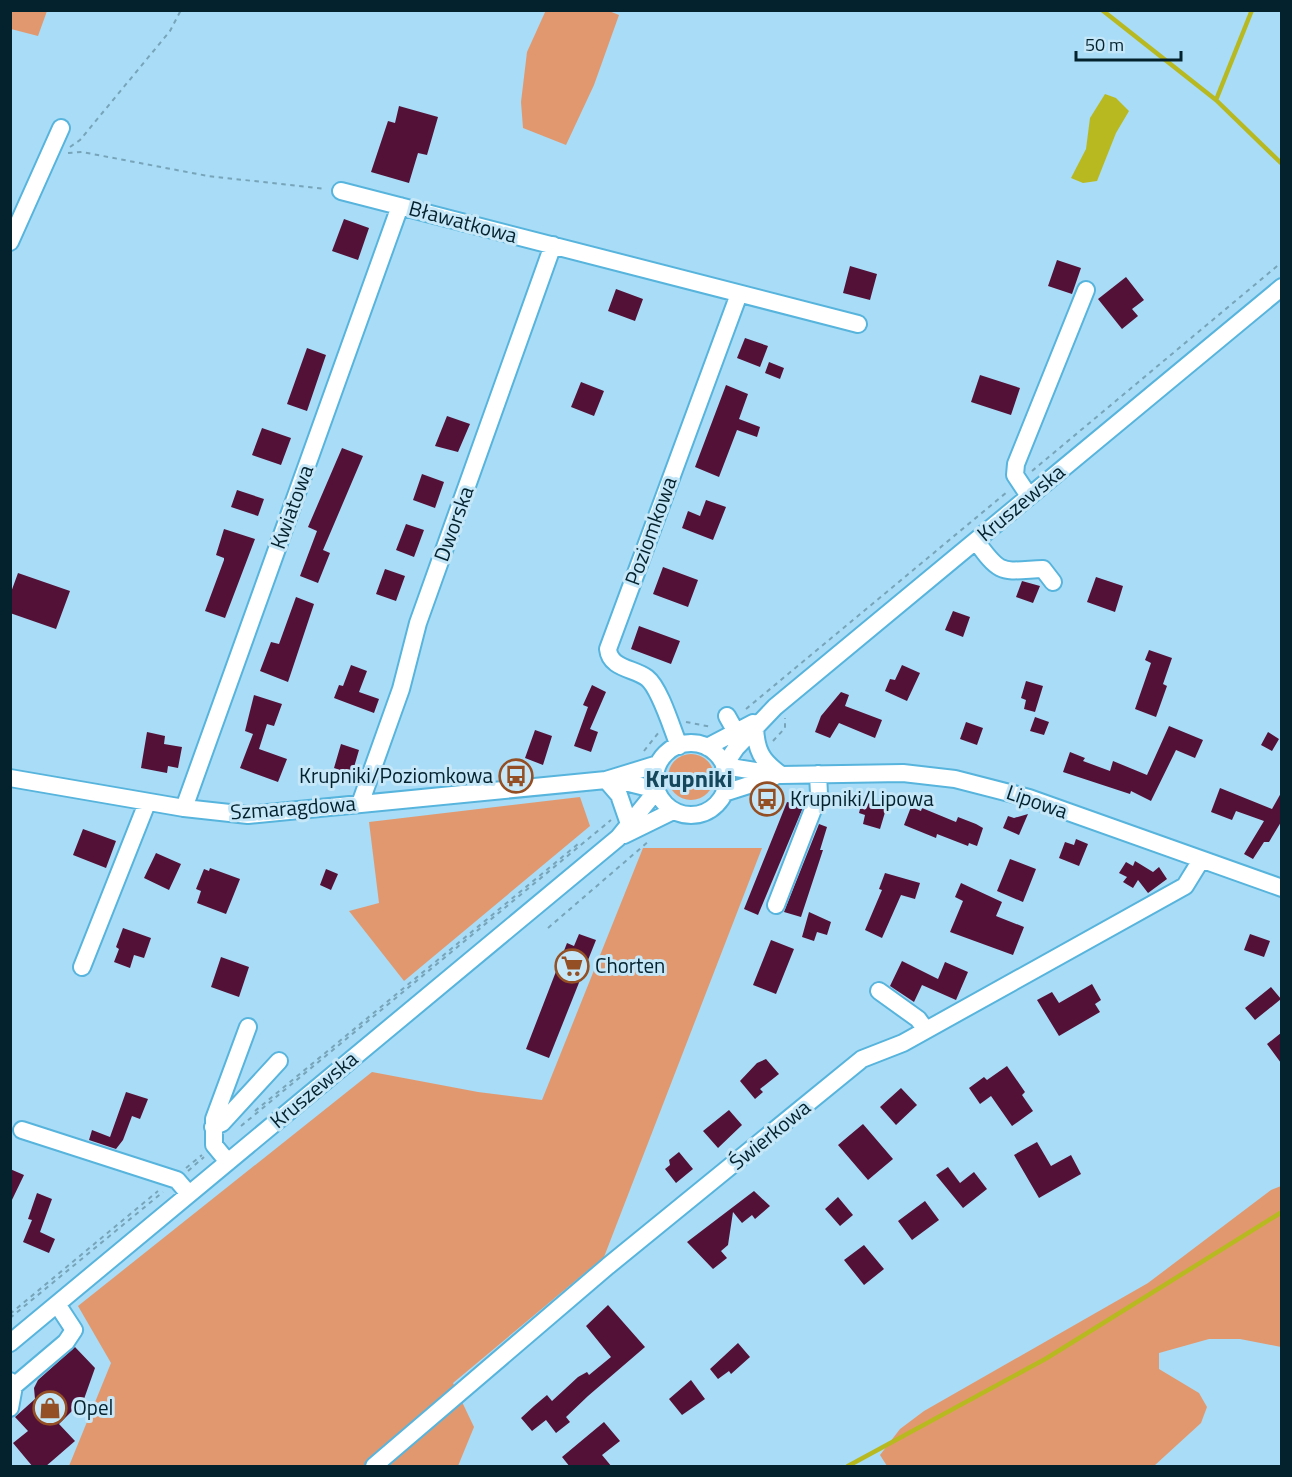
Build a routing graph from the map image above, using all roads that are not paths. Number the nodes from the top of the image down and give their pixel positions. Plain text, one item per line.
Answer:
1 (61, 128) dead end
2 (341, 191) road end
3 (400, 206) junction
4 (10, 242) edge
5 (553, 246) junction
6 (1281, 287) edge
7 (1086, 290) dead end
8 (739, 294) junction
9 (858, 324) dead end
10 (1029, 496) junction
11 (976, 541) junction
12 (1053, 582) dead end
13 (758, 723) junction
14 (679, 746) junction
15 (707, 747) junction
16 (658, 764) junction
17 (724, 766) junction
18 (818, 774) junction
19 (781, 775) junction
20 (10, 778) edge
21 (609, 779) junction
22 (657, 790) junction
23 (724, 793) junction
24 (147, 803) junction
25 (360, 804) junction
26 (184, 808) junction
27 (673, 811) junction
28 (629, 824) junction
29 (618, 838) junction
30 (1201, 860) junction
31 (1281, 888) edge
32 (776, 905) dead end
33 (82, 967) dead end
34 (879, 991) dead end
35 (248, 1027) dead end
36 (926, 1030) junction
37 (279, 1061) dead end
38 (213, 1127) junction
39 (22, 1130) dead end
40 (228, 1162) junction
41 (189, 1194) junction
42 (57, 1304) junction
43 (10, 1342) edge
44 (12, 1384) edge
45 (10, 1407) edge
46 (374, 1467) edge

1 - 4 street
2 - 3 street, Bławatkowa
3 - 5 street, Bławatkowa
3 - 26 street, Kwiatowa
5 - 8 street, Bławatkowa
5 - 25 street, Dworska
6 - 10 street, Kruszewska
7 - 10 street
8 - 9 street, Bławatkowa
8 - 14 street, Poziomkowa
10 - 11 street, Kruszewska
11 - 12 street
11 - 13 street, Kruszewska
13 - 15 street, Kruszewska
13 - 17 street, Kruszewska
13 - 19 street
14 - 15 street, Kruszewska
14 - 16 street
15 - 17 street
16 - 21 street, Szmaragdowa
16 - 22 street
17 - 19 street, Lipowa
17 - 23 street
18 - 19 street, Lipowa
18 - 30 street, Lipowa
18 - 32 street
19 - 23 street, Lipowa
20 - 24 street, Szmaragdowa
21 - 22 street, Szmaragdowa
21 - 25 street, Szmaragdowa
21 - 28 street
22 - 27 street
22 - 28 street, Kruszewska
23 - 27 street, Kruszewska
24 - 26 street, Szmaragdowa
24 - 33 street
25 - 26 street, Szmaragdowa
27 - 29 street, Kruszewska
28 - 29 street, Kruszewska
29 - 40 street, Kruszewska
30 - 31 street, Lipowa
30 - 36 street, Świerkowa
34 - 36 street
35 - 38 street
36 - 46 street, Świerkowa
37 - 38 street
38 - 40 street
39 - 41 street
40 - 41 street, Kruszewska
41 - 42 street, Kruszewska
42 - 43 street, Kruszewska
42 - 44 street
44 - 45 street

